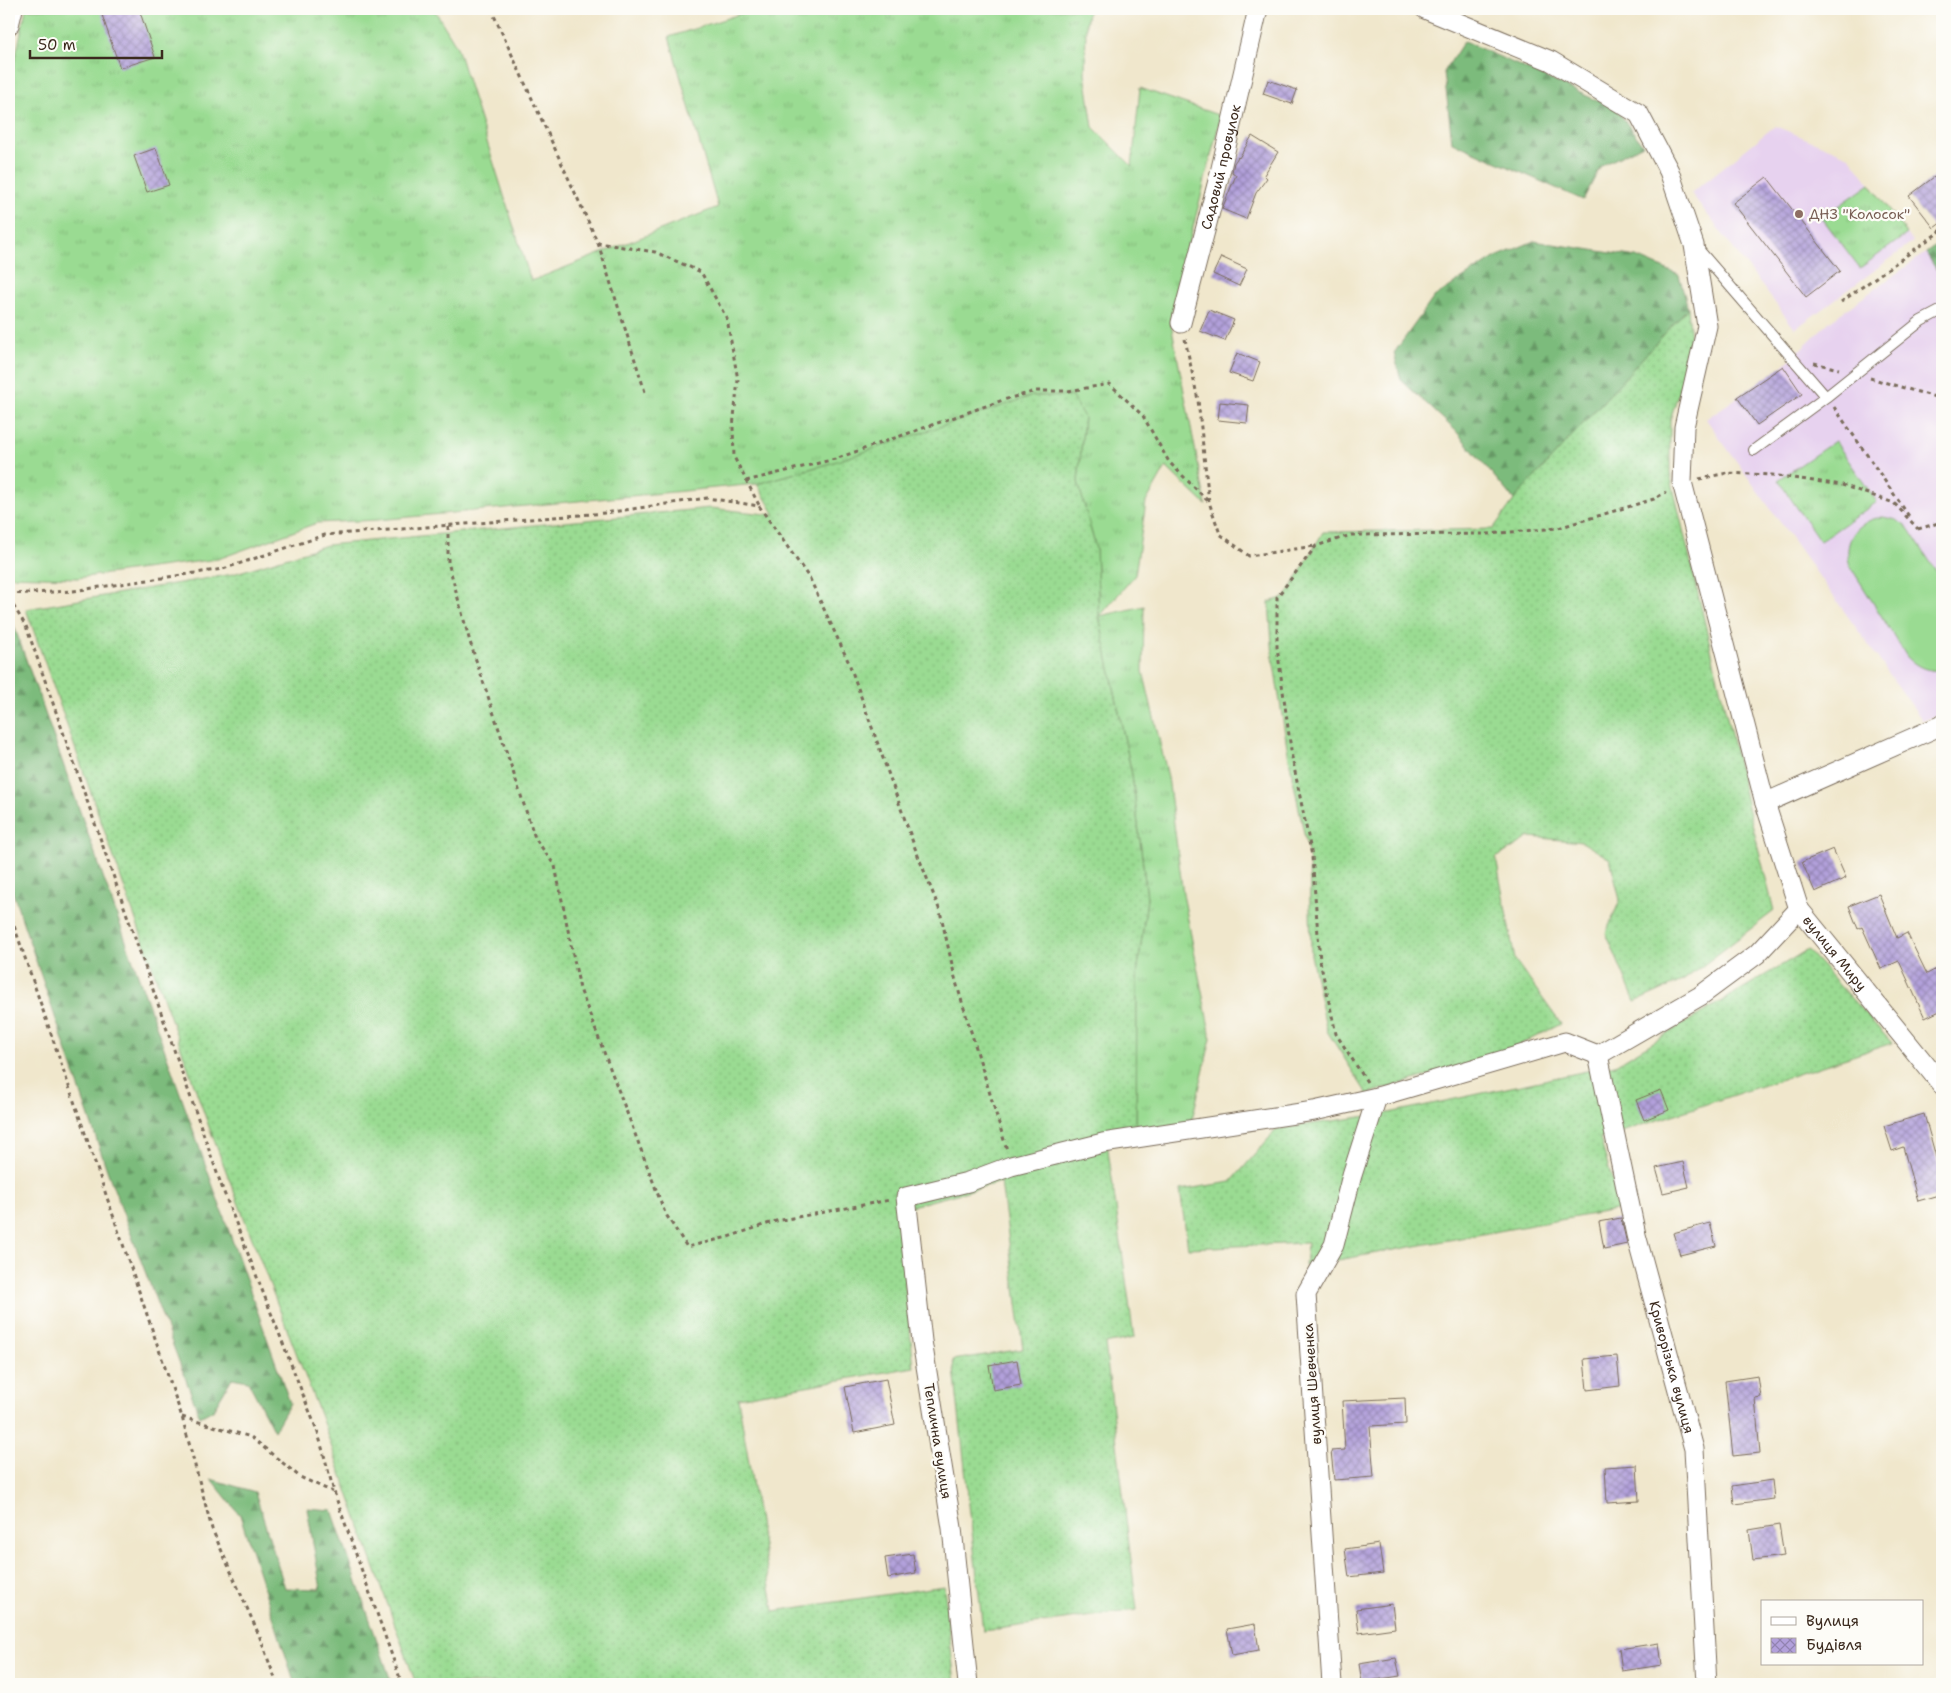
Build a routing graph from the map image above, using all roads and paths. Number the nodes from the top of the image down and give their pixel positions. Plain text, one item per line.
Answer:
1 (14, 9) edge
2 (491, 9) edge
3 (1258, 9) edge
4 (1425, 9) edge
5 (9, 24) edge
6 (1942, 230) edge
7 (598, 243) junction
8 (1694, 245) junction
9 (1841, 302) dead end
10 (1942, 310) edge
11 (1181, 323) joint
12 (646, 395) dead end
13 (1826, 397) junction
14 (1754, 450) dead end
15 (746, 481) junction
16 (1682, 482) junction
17 (1209, 502) junction
18 (759, 506) junction
19 (1942, 522) edge
20 (448, 526) junction
21 (1918, 529) junction
22 (1316, 546) junction
23 (9, 594) edge
24 (9, 598) edge
25 (1942, 725) edge
26 (1765, 803) junction
27 (1799, 909) junction
28 (9, 911) edge
29 (1598, 1055) junction
30 (1942, 1085) edge
31 (1377, 1097) junction
32 (1011, 1166) junction
33 (906, 1197) junction
34 (182, 1417) junction
35 (334, 1492) junction
36 (277, 1684) edge
37 (402, 1684) edge
38 (968, 1684) edge
39 (1332, 1684) edge
40 (1707, 1684) edge

1 - 5 street
2 - 7 path
3 - 11 street, Садовий провулок
4 - 8 street, вулиця Миру
6 - 9 path
7 - 12 path
7 - 15 path
8 - 13 lane
8 - 16 street, вулиця Миру
10 - 13 lane
11 - 17 path
13 - 14 lane
13 - 21 path
15 - 17 path
15 - 18 path
16 - 21 path
16 - 22 path
16 - 26 street, вулиця Миру
17 - 22 path
18 - 20 path
18 - 32 path
19 - 21 path
20 - 23 path
20 - 33 path
22 - 31 path
24 - 35 path
25 - 26 street
26 - 27 street, вулиця Миру
27 - 29 street
27 - 30 street, вулиця Миру
28 - 34 path
29 - 31 street
29 - 40 street, Криворізька вулиця
31 - 32 street
31 - 39 street, вулиця Шевченка
32 - 33 street
33 - 38 street, Теплична вулиця
34 - 35 path
34 - 36 path
35 - 37 path

